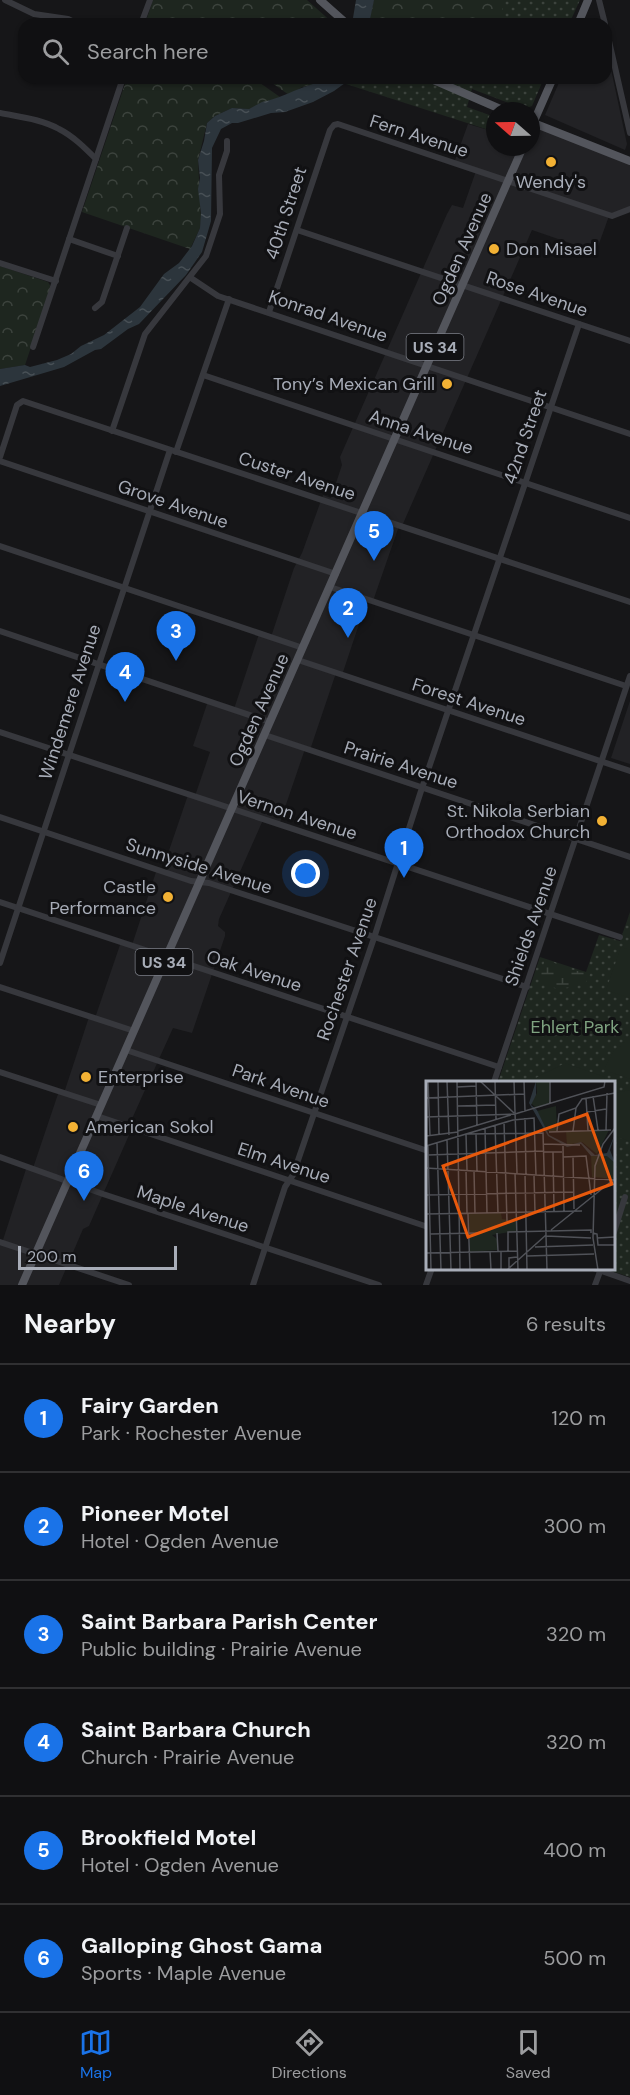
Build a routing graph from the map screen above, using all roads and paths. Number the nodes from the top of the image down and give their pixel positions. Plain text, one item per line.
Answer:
1 (150, 0) edge
2 (320, 0) edge
3 (588, 0) edge
4 (599, 0) edge
5 (6, 1) edge
6 (0, 5) edge
7 (61, 18) edge
8 (143, 18) edge
9 (340, 18) edge
10 (580, 18) edge
11 (604, 18) edge
12 (612, 53) edge
13 (121, 84) edge
14 (443, 84) edge
15 (550, 84) edge
16 (486, 103) edge
17 (540, 106) edge
18 (0, 112) edge
19 (334, 125) joint
20 (540, 127) edge
21 (630, 133) edge
22 (227, 141) dead end
23 (518, 156) edge
24 (96, 159) junction
25 (630, 161) edge
26 (508, 181) junction
27 (630, 208) edge
28 (127, 228) dead end
29 (297, 230) junction
30 (69, 239) junction
31 (118, 255) junction
32 (0, 263) edge
33 (191, 278) junction
34 (56, 281) junction
35 (462, 285) junction
36 (228, 299) junction
37 (95, 308) dead end
38 (269, 312) junction
39 (579, 324) junction
40 (630, 341) edge
41 (33, 347) dead end
42 (427, 366) junction
43 (203, 375) junction
44 (551, 408) junction
45 (112, 431) junction
46 (630, 434) edge
47 (394, 439) junction
48 (173, 451) junction
49 (0, 457) edge
50 (0, 461) edge
51 (526, 483) junction
52 (149, 512) junction
53 (362, 513) junction
54 (630, 518) edge
55 (0, 546) edge
56 (500, 558) junction
57 (336, 574) junction
58 (330, 587) junction
59 (124, 588) junction
60 (630, 602) edge
61 (0, 631) edge
62 (474, 635) junction
63 (303, 648) junction
64 (298, 660) junction
65 (99, 664) junction
66 (630, 676) edge
67 (626, 686) junction
68 (449, 711) junction
69 (270, 722) junction
70 (0, 732) edge
71 (265, 735) junction
72 (69, 755) junction
73 (602, 762) junction
74 (630, 771) edge
75 (423, 788) junction
76 (232, 810) junction
77 (0, 817) edge
78 (44, 831) junction
79 (576, 839) junction
80 (630, 856) edge
81 (398, 864) junction
82 (200, 882) junction
83 (0, 902) edge
84 (18, 908) junction
85 (551, 915) junction
86 (620, 937) dead end
87 (374, 938) junction
88 (167, 957) junction
89 (0, 963) edge
90 (0, 987) edge
91 (526, 987) junction
92 (348, 1017) junction
93 (134, 1031) junction
94 (126, 1050) junction
95 (499, 1068) junction
96 (0, 1072) edge
97 (495, 1081) edge
98 (101, 1105) junction
99 (314, 1113) junction
100 (97, 1116) junction
101 (426, 1150) edge
102 (0, 1157) edge
103 (67, 1181) junction
104 (289, 1181) junction
105 (625, 1197) dead end
106 (426, 1226) edge
107 (615, 1229) edge
108 (0, 1242) edge
109 (265, 1248) junction
110 (35, 1254) junction
111 (432, 1270) edge
112 (598, 1270) edge
113 (601, 1270) edge
114 (630, 1281) edge
115 (22, 1285) edge
116 (129, 1285) edge
117 (253, 1285) edge
118 (378, 1285) edge
119 (426, 1285) edge
120 (595, 1285) edge

1 - 8 street
2 - 9 main road
3 - 10 main road
4 - 11 street
5 - 6 street
5 - 7 street
12 - 21 street
13 - 24 street
14 - 16 main road
15 - 17 main road
18 - 24 street
19 - 26 street, Fern Avenue
19 - 29 street, 40th Street
20 - 25 main road
22 - 33 street
23 - 26 main road, Ogden Avenue / US 34
24 - 30 street
26 - 27 street, Fern Avenue
26 - 35 main road, Ogden Avenue / US 34
28 - 31 street
29 - 35 street, Rose Avenue
29 - 38 street, 40th Street
30 - 31 street
30 - 34 street
31 - 37 street
32 - 34 street
33 - 36 street, Konrad Avenue
33 - 45 street
34 - 41 street
35 - 39 street, Rose Avenue
35 - 42 main road, Ogden Avenue / US 34
36 - 38 street, Konrad Avenue
36 - 43 street
38 - 42 street, Konrad Avenue
39 - 40 street, Rose Avenue
39 - 44 street, 42nd Street
42 - 44 street, Konrad Avenue
42 - 47 main road, Ogden Avenue / US 34
43 - 47 street, Anna Avenue
43 - 48 street
44 - 46 street, Konrad Avenue
44 - 51 street, 42nd Street
45 - 48 street, Custer Avenue
45 - 49 street, Custer Avenue
47 - 51 street, Anna Avenue
47 - 53 main road, Ogden Avenue / US 34
48 - 52 street, Windemere Avenue
48 - 53 street, Custer Avenue
50 - 52 street, Grove Avenue
51 - 54 street, Anna Avenue
51 - 56 street, 42nd Street
52 - 57 street, Grove Avenue
52 - 59 street, Windemere Avenue
53 - 56 street, Custer Avenue
53 - 57 main road, Ogden Avenue / US 34
55 - 59 street
56 - 60 street, Custer Avenue
56 - 62 street, Rochester Avenue
57 - 58 main road, Ogden Avenue / US 34
58 - 62 street
58 - 63 main road, Ogden Avenue / US 34
59 - 63 street
59 - 65 street, Windemere Avenue
61 - 65 street
62 - 67 street
62 - 68 street, Rochester Avenue
63 - 64 main road, Ogden Avenue / US 34
64 - 68 street, Forest Avenue
64 - 69 main road, Ogden Avenue / US 34
65 - 69 street
65 - 72 street, Windemere Avenue
66 - 67 street, Shields Avenue
67 - 73 street, Shields Avenue
68 - 73 street, Forest Avenue
68 - 75 street, Rochester Avenue
69 - 71 main road, Ogden Avenue / US 34
70 - 72 street, Vernon Avenue
71 - 75 street, Prairie Avenue
71 - 76 main road, Ogden Avenue / US 34
72 - 76 street, Vernon Avenue
72 - 78 street, Windemere Avenue
73 - 74 street, Forest Avenue
73 - 79 street, Shields Avenue
75 - 79 street, Prairie Avenue
75 - 81 street, Rochester Avenue
76 - 81 street, Vernon Avenue
76 - 82 main road, Ogden Avenue / US 34
77 - 78 street, Sunnyside Avenue
78 - 82 street, Sunnyside Avenue
78 - 84 street, Windemere Avenue
79 - 80 street, Prairie Avenue
79 - 85 street, Shields Avenue
81 - 85 street, Vernon Avenue
81 - 87 street, Rochester Avenue
82 - 87 street, Sunnyside Avenue
82 - 88 main road, Ogden Avenue / US 34
83 - 84 street, Oak Avenue
84 - 88 street, Oak Avenue
84 - 89 street, Windemere Avenue
85 - 86 street, Vernon Avenue
85 - 91 street, Shields Avenue
87 - 91 street, Sunnyside Avenue
87 - 92 street, Rochester Avenue
88 - 92 street, Oak Avenue
88 - 93 main road, Ogden Avenue / US 34
90 - 93 street
91 - 95 street, Shields Avenue
92 - 95 street, Oak Avenue
92 - 99 street, Rochester Avenue
93 - 94 main road, Ogden Avenue / US 34
94 - 98 main road, Ogden Avenue / US 34
94 - 99 street, Park Avenue
95 - 97 street, Shields Avenue
96 - 98 street
98 - 100 main road, Ogden Avenue / US 34
99 - 101 street, Park Avenue
99 - 104 street, Rochester Avenue
100 - 103 main road, Ogden Avenue / US 34
100 - 104 street, Elm Avenue
102 - 103 street, Maple Avenue
103 - 109 street, Maple Avenue
103 - 110 main road, Ogden Avenue / US 34
104 - 106 street, Elm Avenue
104 - 109 street, Rochester Avenue
105 - 107 street
108 - 110 street
109 - 117 street, Rochester Avenue
109 - 118 street, Maple Avenue
110 - 115 main road, Ogden Avenue / US 34
110 - 116 street
111 - 119 street
112 - 120 street
113 - 114 street

